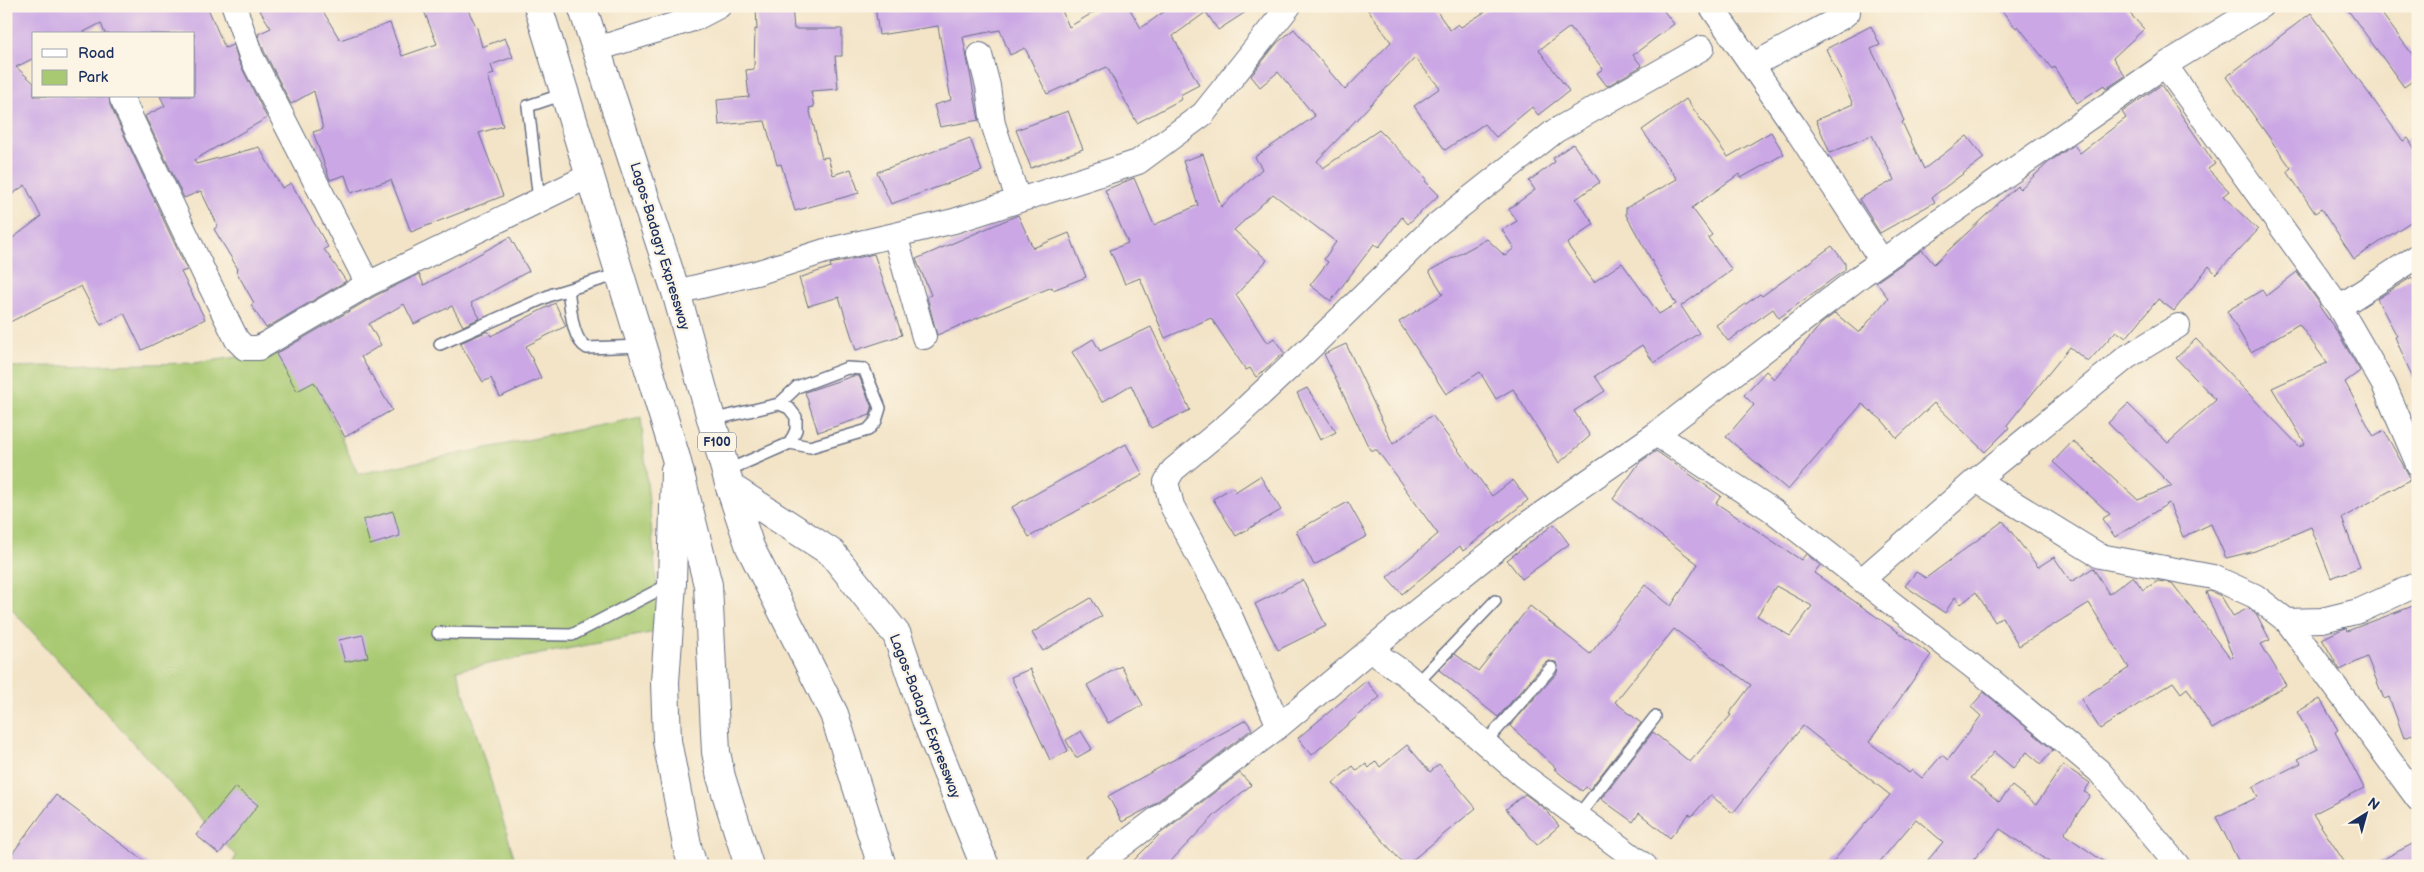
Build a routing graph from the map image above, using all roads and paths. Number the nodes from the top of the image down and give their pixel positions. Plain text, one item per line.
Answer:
1 (234, 6) edge
2 (538, 6) edge
3 (582, 6) edge
4 (719, 6) edge
5 (1289, 6) edge
6 (1711, 6) edge
7 (1848, 6) edge
8 (2261, 6) edge
9 (1702, 48) dead end
10 (597, 49) junction
11 (980, 55) dead end
12 (1753, 65) junction
13 (2165, 65) junction
14 (564, 94) junction
15 (122, 99) dead end
16 (589, 176) junction
17 (1018, 198) junction
18 (539, 200) junction
19 (895, 235) junction
20 (2418, 256) edge
21 (1882, 261) junction
22 (620, 274) junction
23 (368, 284) junction
24 (568, 290) junction
25 (676, 292) junction
26 (2339, 307) junction
27 (2178, 326) dead end
28 (924, 337) dead end
29 (440, 344) dead end
30 (642, 346) junction
31 (779, 404) junction
32 (711, 420) junction
33 (1656, 434) junction
34 (790, 443) junction
35 (676, 458) junction
36 (2418, 464) edge
37 (728, 479) junction
38 (1976, 480) junction
39 (1863, 579) junction
40 (672, 583) junction
41 (2418, 584) edge
42 (1495, 601) dead end
43 (2287, 621) junction
44 (438, 633) dead end
45 (1370, 650) junction
46 (1551, 668) dead end
47 (1416, 684) junction
48 (1655, 717) dead end
49 (1279, 726) junction
50 (1485, 743) junction
51 (2418, 799) edge
52 (1578, 816) junction
53 (693, 866) edge
54 (749, 866) edge
55 (882, 866) edge
56 (985, 866) edge
57 (1095, 866) edge
58 (1645, 866) edge
59 (2178, 866) edge

1 - 23 street
2 - 14 main road
3 - 10 main road, Lagos-Badagry Expressway / F100
4 - 10 street
5 - 17 street
6 - 12 street
7 - 12 street
8 - 13 street
9 - 49 street
10 - 25 main road, Lagos-Badagry Expressway / F100
11 - 17 street
12 - 21 street
13 - 21 street
13 - 26 street
14 - 16 main road
14 - 18 lane
15 - 23 street
16 - 18 street
16 - 22 main road
17 - 19 street
18 - 23 street
19 - 25 street
19 - 28 street
20 - 26 street
21 - 33 street
22 - 24 lane
22 - 30 main road
24 - 29 lane
24 - 30 lane
25 - 32 main road, Lagos-Badagry Expressway / F100
26 - 36 street
27 - 38 street
30 - 35 main road
31 - 32 lane
31 - 34 lane
31 - 34 lane
32 - 37 main road, Lagos-Badagry Expressway / F100
33 - 39 street
33 - 45 street
34 - 37 lane
35 - 40 main road
35 - 54 main road
37 - 55 main road, Lagos-Badagry Expressway / F100
37 - 56 main road, Lagos-Badagry Expressway
38 - 39 street
38 - 43 street
39 - 59 street
40 - 44 lane
40 - 53 main road
41 - 43 street
42 - 47 lane
43 - 51 street
45 - 47 street
45 - 49 street
46 - 50 lane
47 - 50 street
48 - 52 lane
49 - 57 street
50 - 52 street
52 - 58 street

